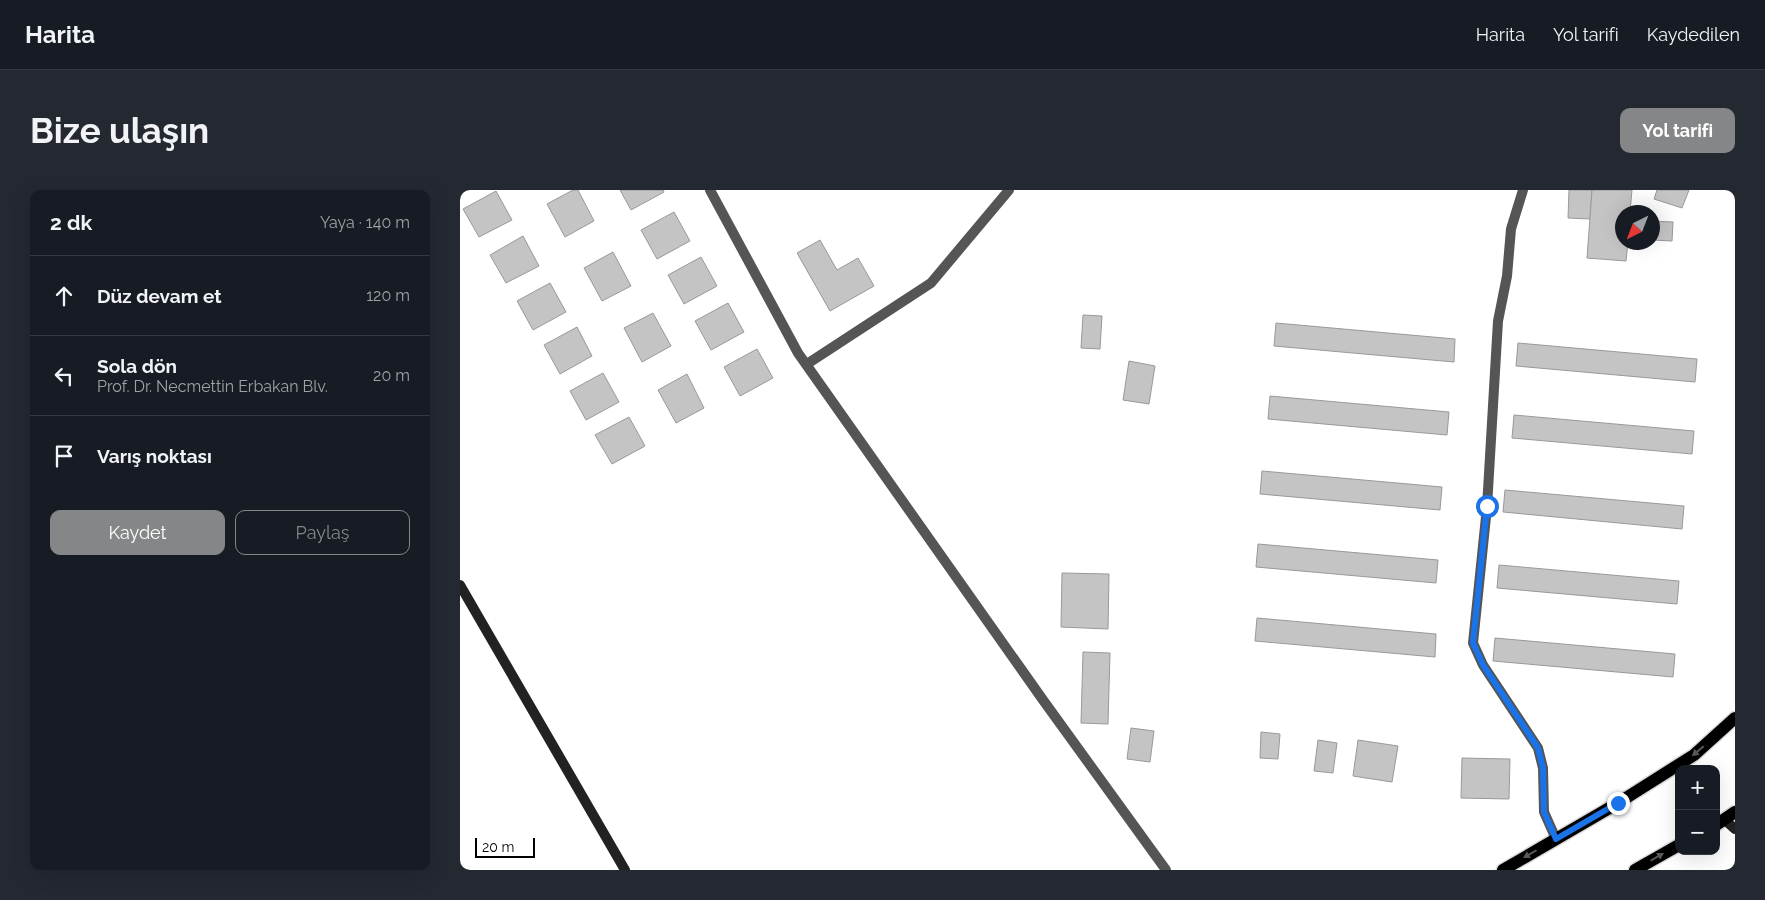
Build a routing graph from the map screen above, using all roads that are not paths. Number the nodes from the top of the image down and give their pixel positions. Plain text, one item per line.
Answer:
1 (710, 190) edge
2 (1008, 190) edge
3 (1523, 190) edge
4 (807, 364) junction
5 (460, 585) edge
6 (1735, 718) edge
7 (1556, 839) junction
8 (1675, 847) edge
9 (625, 870) edge
10 (1166, 870) edge
11 (1503, 870) edge
12 (1635, 870) edge

1 - 4 street
2 - 4 street
3 - 7 street
4 - 10 street
5 - 9 street
6 -> 7 main road
7 -> 11 main road
12 -> 8 main road

